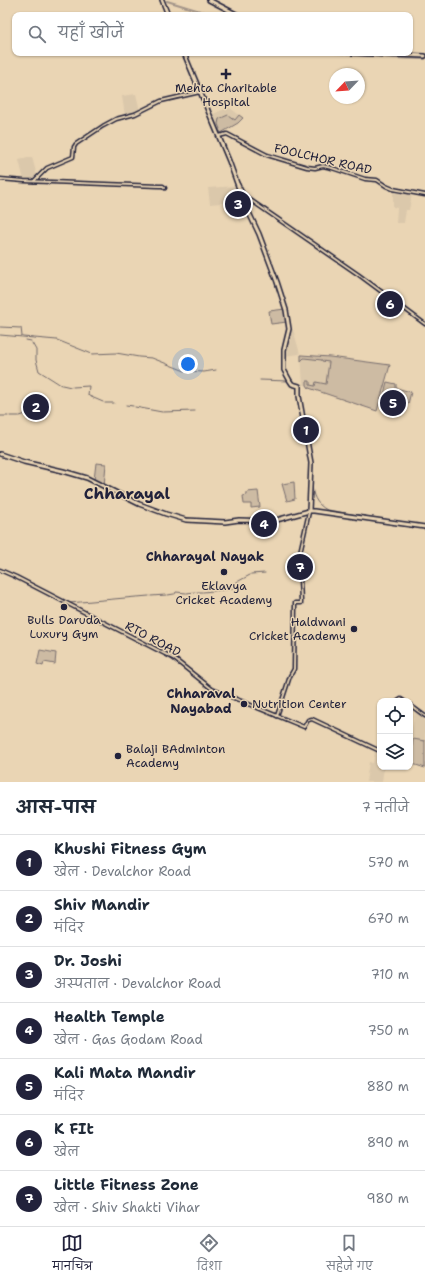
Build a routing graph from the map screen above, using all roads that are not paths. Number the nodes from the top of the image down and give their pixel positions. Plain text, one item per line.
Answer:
1 (162, 0) edge
2 (209, 0) edge
3 (213, 0) edge
4 (167, 12) edge
5 (232, 12) edge
6 (235, 12) edge
7 (413, 54) edge
8 (413, 55) edge
9 (424, 55) edge
10 (185, 56) edge
11 (200, 92) junction
12 (219, 136) junction
13 (0, 178) edge
14 (34, 181) junction
15 (165, 188) dead end
16 (242, 195) junction
17 (425, 195) edge
18 (425, 324) edge
19 (0, 454) edge
20 (309, 511) junction
21 (425, 527) edge
22 (0, 570) edge
23 (413, 707) edge
24 (277, 716) junction
25 (425, 716) edge
26 (377, 750) edge

1 - 4 main road
2 - 5 main road
3 - 6 main road
7 - 9 main road
8 - 9 main road
10 - 11 main road
11 - 12 main road
11 - 14 street
12 - 16 main road
12 - 17 street, FOOLCHOR ROAD
13 - 14 street
14 - 15 street
16 - 18 street
16 - 20 main road
19 - 20 main road
20 - 21 main road
20 - 24 street
22 - 24 street, RTO ROAD
23 - 25 street
24 - 26 street, RTO ROAD

